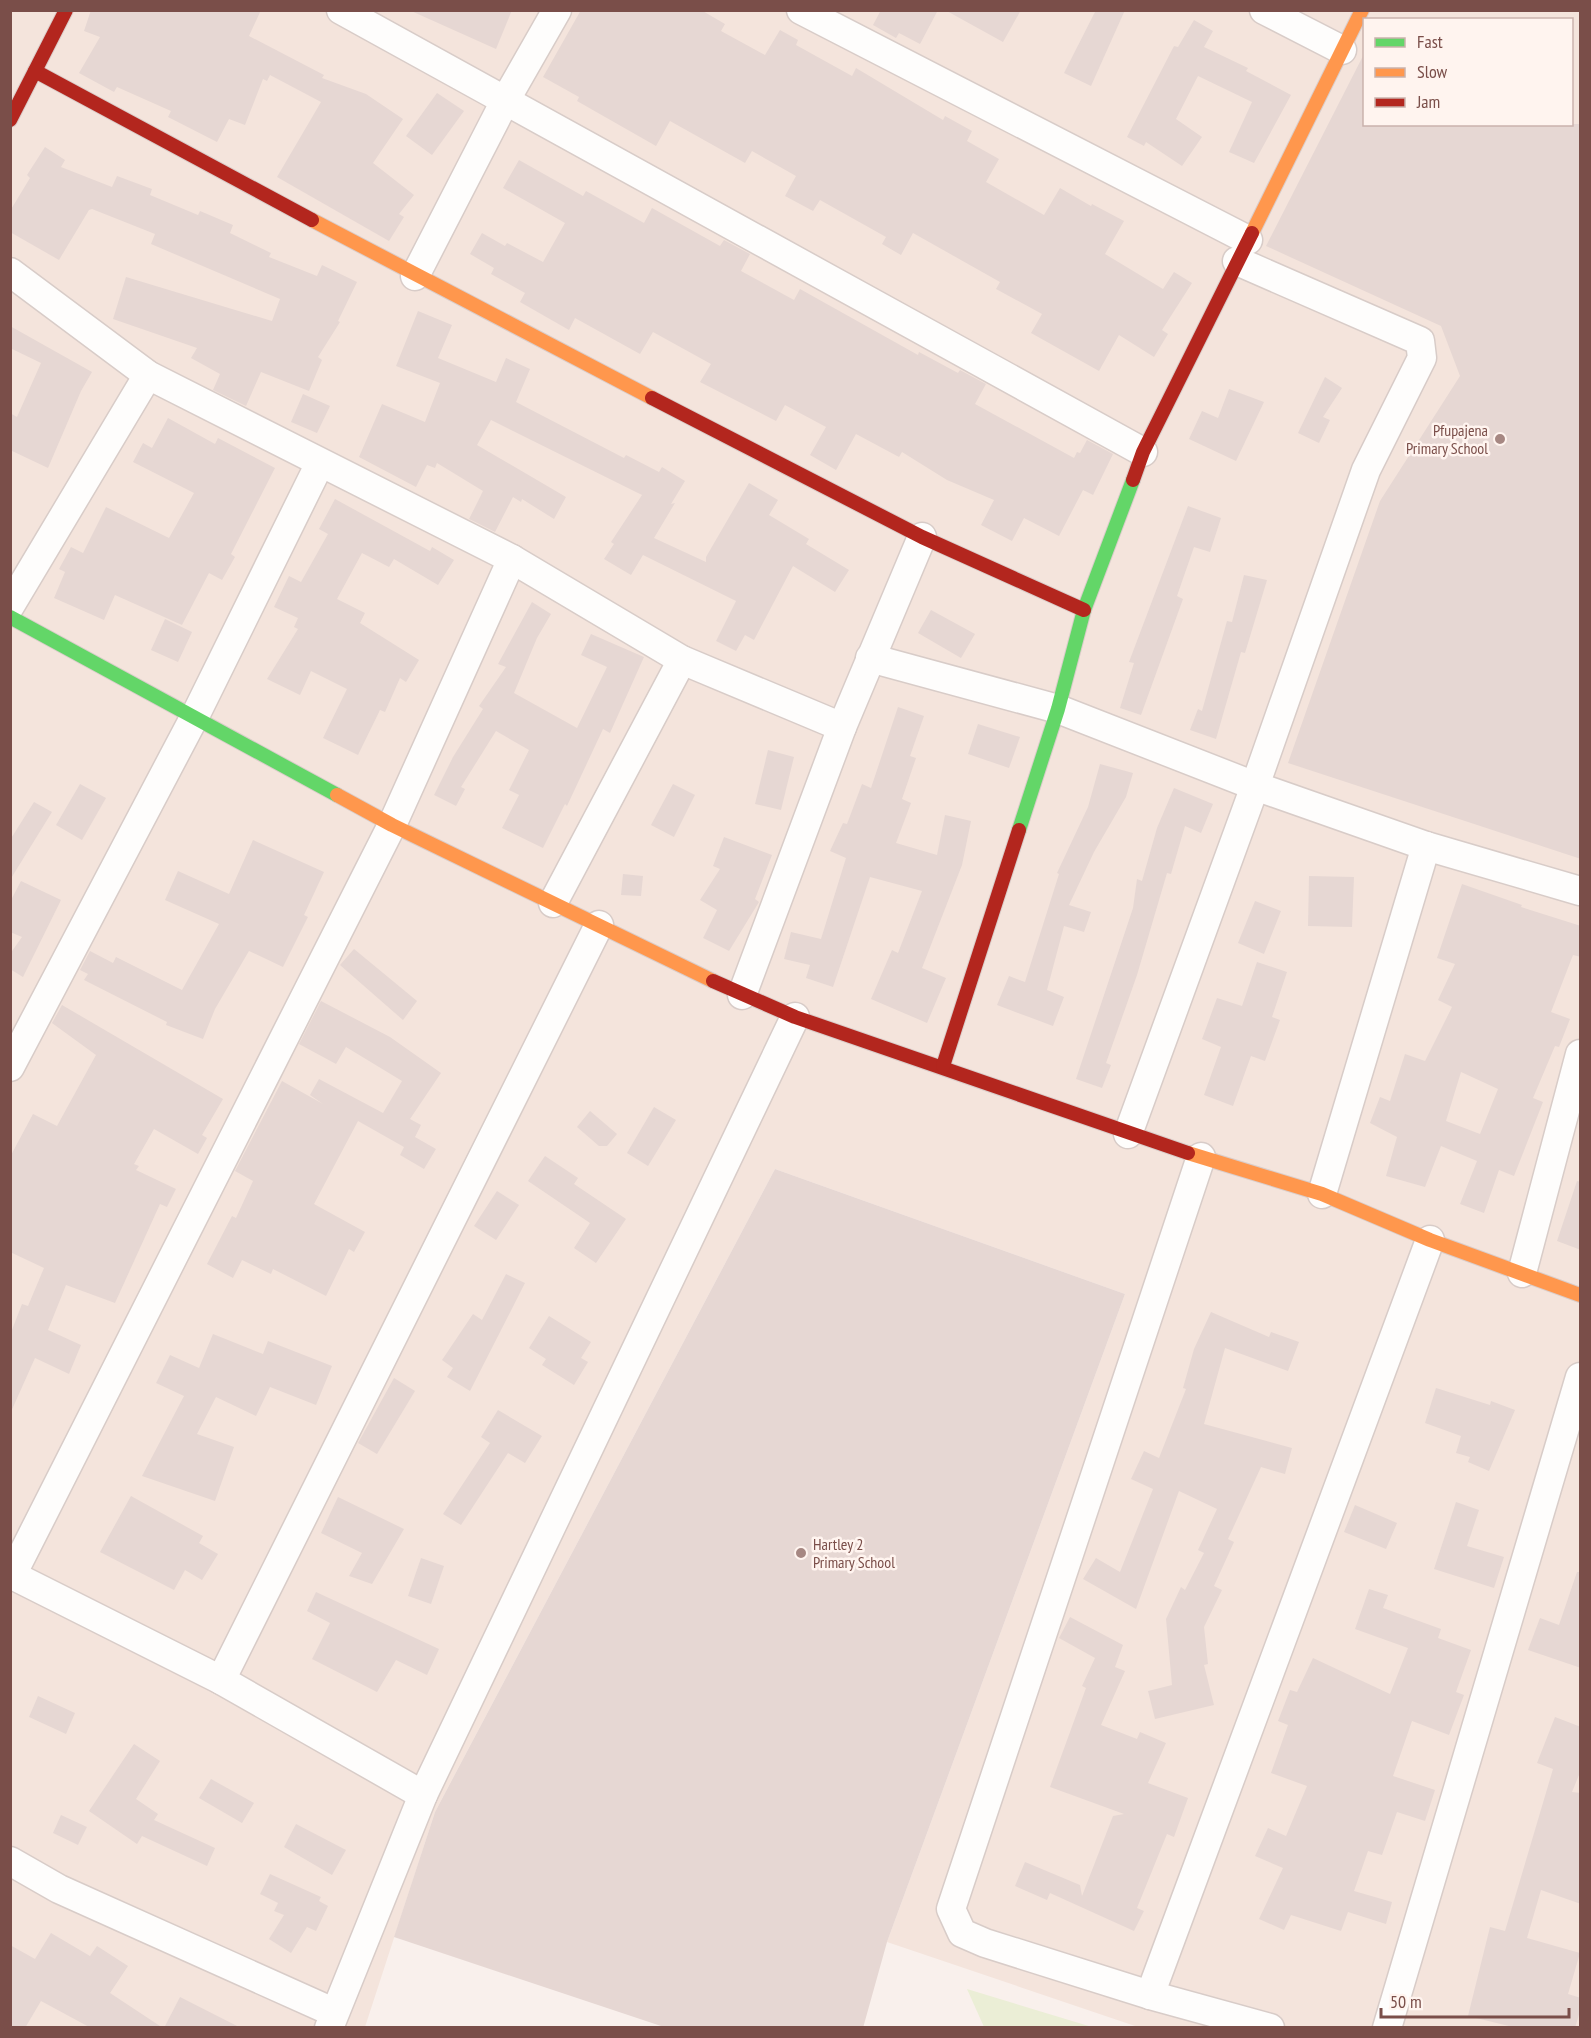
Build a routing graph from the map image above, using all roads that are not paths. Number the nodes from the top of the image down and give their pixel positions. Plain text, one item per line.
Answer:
1 (66, 10) edge
2 (341, 10) edge
3 (557, 10) edge
4 (801, 10) edge
5 (1264, 10) edge
6 (1362, 10) edge
7 (1342, 50) junction
8 (35, 71) junction
9 (505, 101) junction
10 (10, 120) edge
11 (1243, 251) junction
12 (10, 272) edge
13 (415, 276) junction
14 (148, 375) junction
15 (1143, 452) junction
16 (320, 463) junction
17 (922, 537) junction
18 (512, 560) junction
19 (10, 606) edge
20 (1084, 610) junction
21 (10, 617) edge
22 (870, 658) junction
23 (682, 660) junction
24 (1058, 709) junction
25 (195, 716) junction
26 (842, 727) junction
27 (1256, 786) junction
28 (392, 825) junction
29 (1426, 846) junction
30 (1581, 891) edge
31 (553, 903) junction
32 (599, 925) junction
33 (742, 995) junction
34 (795, 1017) junction
35 (1581, 1054) edge
36 (943, 1066) junction
37 (10, 1067) edge
38 (1128, 1134) junction
39 (1201, 1157) junction
40 (1322, 1194) junction
41 (1430, 1240) junction
42 (1522, 1273) junction
43 (1581, 1295) edge
44 (1581, 1377) edge
45 (11, 1574) edge
46 (221, 1680) junction
47 (423, 1795) junction
48 (10, 1861) edge
49 (1150, 1995) junction
50 (331, 2020) edge
51 (1270, 2028) edge
52 (1387, 2028) edge

1 - 8 street
2 - 9 street
3 - 9 street
4 - 11 street
5 - 7 street
6 - 7 street
7 - 11 street
8 - 10 street
8 - 13 street
9 - 13 street
9 - 15 street
11 - 15 street
11 - 27 street
12 - 14 street
13 - 17 street
14 - 16 street
14 - 19 street
15 - 20 street
16 - 18 street
16 - 25 street
17 - 20 street
17 - 22 street
18 - 23 street
18 - 28 street
20 - 24 street
21 - 25 street
22 - 24 street
22 - 26 street
23 - 26 street
23 - 31 street
24 - 27 street
24 - 36 street
25 - 28 street
25 - 37 street
26 - 33 street
27 - 29 street
27 - 38 street
28 - 31 street
28 - 45 street
29 - 30 street
29 - 40 street
31 - 32 street
32 - 33 street
32 - 46 street
33 - 34 street
34 - 36 street
34 - 47 street
35 - 42 street
36 - 38 street
38 - 39 street
39 - 40 street
39 - 49 street
40 - 41 street
41 - 42 street
41 - 49 street
42 - 43 street
44 - 52 street
45 - 46 street
46 - 47 street
47 - 50 street
48 - 50 street
49 - 51 street

